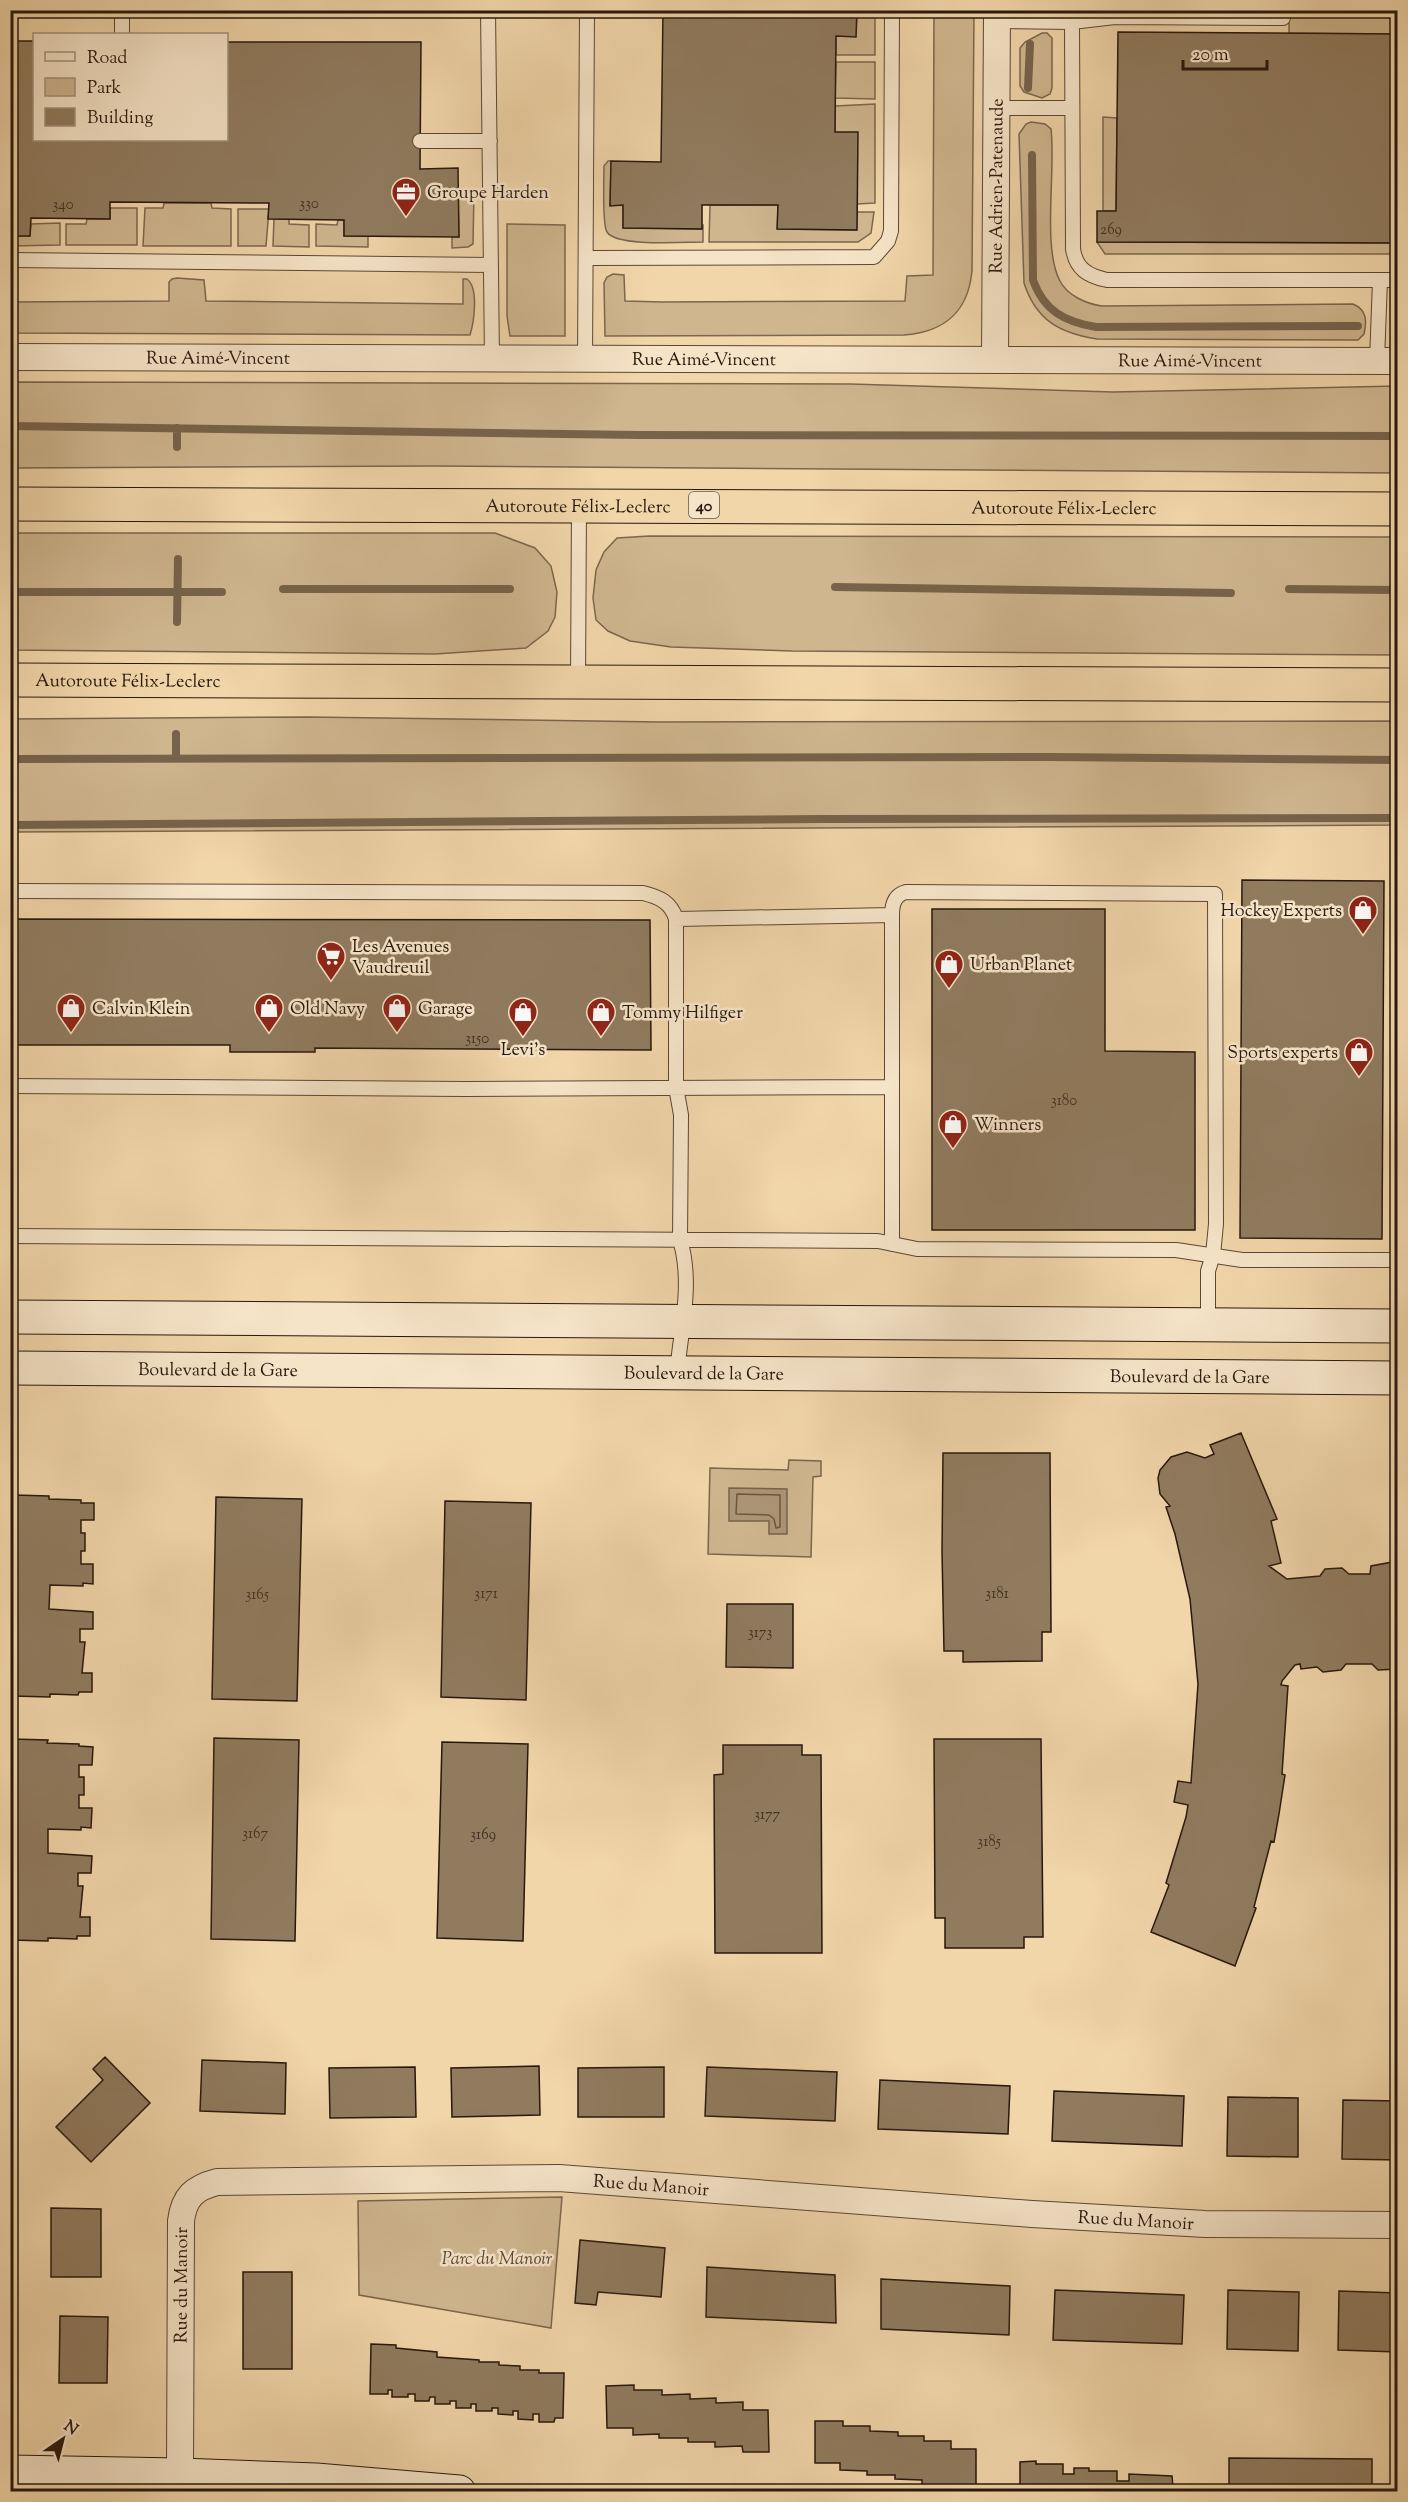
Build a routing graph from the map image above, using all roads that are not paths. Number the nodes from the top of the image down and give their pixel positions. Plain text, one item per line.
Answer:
1 (122, 10) edge
2 (488, 10) edge
3 (587, 10) edge
4 (892, 10) edge
5 (997, 16) edge
6 (1283, 18) dead end
7 (1072, 22) junction
8 (122, 33) edge
9 (996, 108) junction
10 (1072, 108) junction
11 (420, 141) dead end
12 (490, 141) junction
13 (586, 258) junction
14 (10, 261) edge
15 (491, 265) junction
16 (1380, 280) junction
17 (1398, 280) edge
18 (10, 357) edge
19 (492, 359) junction
20 (585, 360) junction
21 (995, 360) junction
22 (1387, 361) edge
23 (10, 504) edge
24 (579, 505) junction
25 (1398, 508) edge
26 (10, 680) edge
27 (578, 682) junction
28 (1398, 685) edge
29 (10, 891) edge
30 (892, 915) junction
31 (676, 919) junction
32 (10, 1086) edge
33 (676, 1087) junction
34 (892, 1087) junction
35 (10, 1236) edge
36 (680, 1240) junction
37 (892, 1244) junction
38 (1213, 1255) junction
39 (1398, 1260) edge
40 (10, 1317) edge
41 (681, 1322) junction
42 (1209, 1326) junction
43 (1398, 1326) edge
44 (10, 1368) edge
45 (677, 1372) junction
46 (1398, 1378) edge
47 (1398, 2225) edge
48 (10, 2472) edge
49 (180, 2475) junction
50 (459, 2492) edge

1 - 8 lane
2 - 12 lane
3 - 13 lane
4 - 13 lane
5 - 7 lane
5 - 9 street, Rue Adrien-Patenaude
6 - 7 lane
7 - 10 lane
9 - 10 lane
9 - 21 street, Rue Adrien-Patenaude
10 - 16 lane
11 - 12 lane
12 - 15 lane
13 - 20 lane
14 - 15 lane
15 - 19 lane
16 - 17 lane
16 - 22 lane
18 - 19 street, Rue Aimé-Vincent
19 - 20 street, Rue Aimé-Vincent
20 - 21 street, Rue Aimé-Vincent
21 - 22 street, Rue Aimé-Vincent
23 - 24 highway, Autoroute Félix-Leclerc / 40
24 - 25 highway, Autoroute Félix-Leclerc / 40
24 - 27 lane
26 - 27 highway, Autoroute Félix-Leclerc
27 - 28 highway, Autoroute Félix-Leclerc
29 - 31 lane
30 - 31 lane
30 - 34 lane
30 - 38 lane
31 - 33 lane
32 - 33 lane
33 - 34 lane
33 - 36 lane
34 - 37 lane
35 - 36 lane
36 - 37 lane
36 - 41 lane
37 - 38 lane
38 - 39 lane
38 - 42 lane
40 - 41 main road
41 - 42 main road
41 - 45 lane
42 - 43 main road
44 - 45 main road, Boulevard de la Gare
45 - 46 main road, Boulevard de la Gare
47 - 49 street, Rue du Manoir
48 - 49 main road
49 - 50 main road

